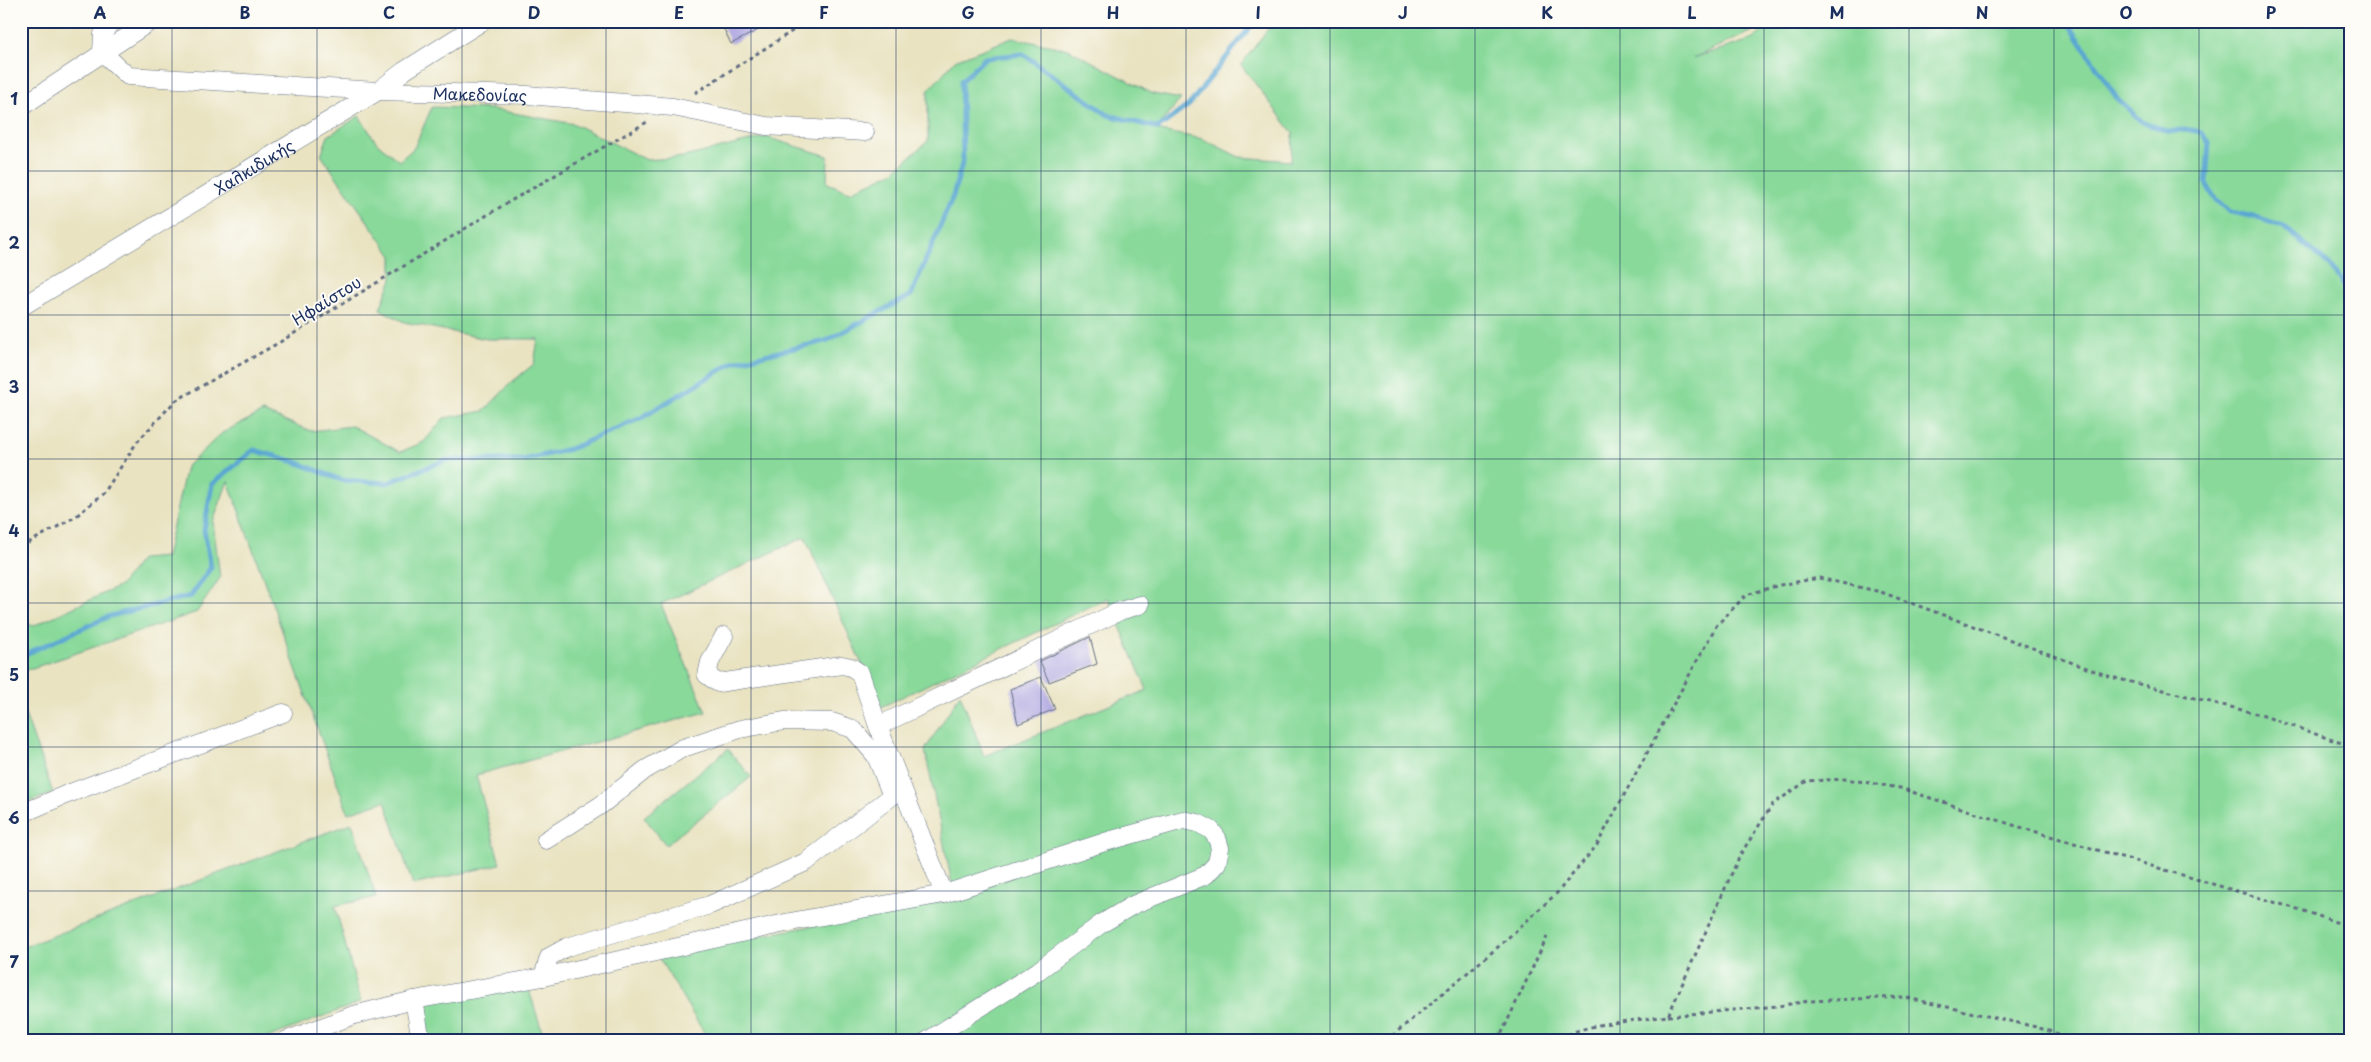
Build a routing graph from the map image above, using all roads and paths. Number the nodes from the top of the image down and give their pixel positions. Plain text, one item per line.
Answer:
1 (111, 21) edge
2 (151, 21) edge
3 (483, 21) edge
4 (808, 21) edge
5 (102, 52) junction
6 (378, 91) junction
7 (21, 106) edge
8 (673, 107) junction
9 (648, 122) dead end
10 (866, 132) dead end
11 (21, 307) edge
12 (21, 547) edge
13 (1140, 604) dead end
14 (724, 636) dead end
15 (283, 713) dead end
16 (878, 726) junction
17 (2350, 746) edge
18 (892, 796) junction
19 (21, 814) edge
20 (909, 839) dead end
21 (546, 840) dead end
22 (944, 894) junction
23 (2350, 927) edge
24 (1547, 937) dead end
25 (543, 977) junction
26 (414, 1000) junction
27 (1668, 1016) junction
28 (285, 1041) edge
29 (421, 1041) edge
30 (927, 1041) edge
31 (1386, 1041) edge
32 (1498, 1041) edge
33 (1553, 1041) edge
34 (2081, 1041) edge

1 - 5 street
2 - 5 street
3 - 6 street, Χαλκιδικής
4 - 8 path
5 - 6 street, Μακεδονίας
5 - 7 street
6 - 8 street, Μακεδονίας
6 - 11 street, Χαλκιδικής
8 - 10 street, Μακεδονίας
9 - 12 path, Ηφαίστου
13 - 16 street
14 - 16 street
15 - 19 street
16 - 22 street
17 - 31 path
18 - 20 street
18 - 21 street
18 - 25 street
22 - 25 street
22 - 30 street
23 - 27 path
24 - 32 path
25 - 26 street
26 - 28 street
26 - 29 street
27 - 33 path
27 - 34 path

